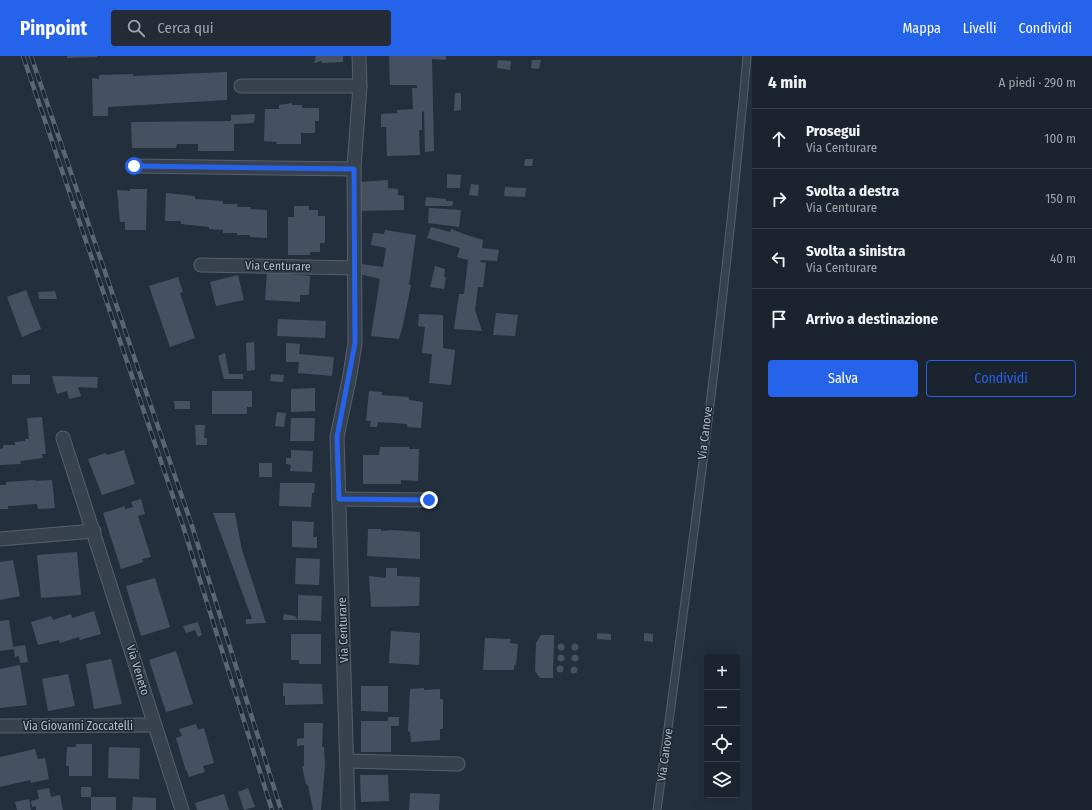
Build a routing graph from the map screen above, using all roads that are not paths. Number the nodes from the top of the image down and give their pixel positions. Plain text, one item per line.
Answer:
1 (359, 56) edge
2 (747, 56) edge
3 (241, 86) dead end
4 (360, 86) junction
5 (134, 166) dead end
6 (354, 169) junction
7 (201, 265) dead end
8 (355, 268) junction
9 (63, 438) dead end
10 (339, 499) junction
11 (429, 500) dead end
12 (94, 531) junction
13 (0, 539) edge
14 (155, 725) junction
15 (0, 726) edge
16 (347, 761) junction
17 (458, 764) dead end
18 (182, 810) edge
19 (348, 810) edge
20 (657, 810) edge

1 - 4 street, Via Centurare
2 - 20 lane, Via Canove
3 - 4 street
4 - 6 street, Via Centurare
5 - 6 street
6 - 8 street, Via Centurare
7 - 8 street, Via Centurare
8 - 10 street, Via Centurare
9 - 12 street, Via Veneto
10 - 11 street
10 - 16 street, Via Centurare
12 - 13 street
12 - 14 street, Via Veneto
14 - 15 street, Via Giovanni Zoccatelli
14 - 18 street, Via Veneto
16 - 17 street
16 - 19 street, Via Centurare

